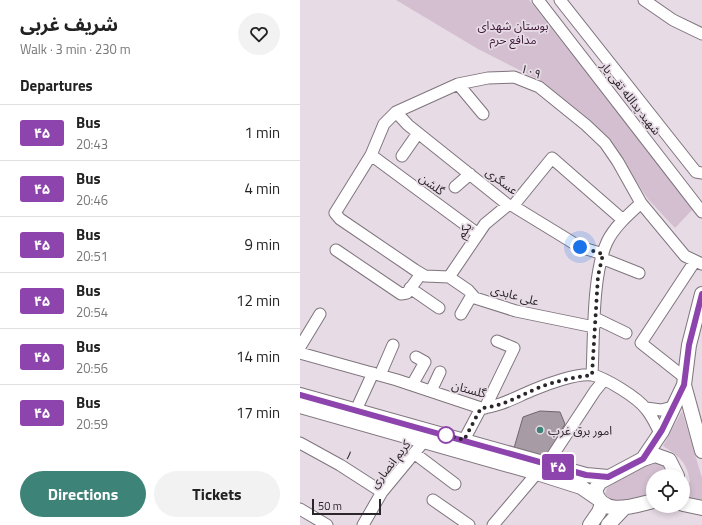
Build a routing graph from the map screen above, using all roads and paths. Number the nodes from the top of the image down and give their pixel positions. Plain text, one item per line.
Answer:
1 (538, 0) edge
2 (560, 0) edge
3 (644, 0) edge
4 (702, 34) edge
5 (458, 84) junction
6 (396, 112) junction
7 (483, 114) dead end
8 (418, 133) junction
9 (371, 155) junction
10 (402, 156) dead end
11 (698, 171) edge
12 (470, 174) junction
13 (678, 181) junction
14 (455, 187) dead end
15 (641, 203) junction
16 (510, 205) junction
17 (702, 212) edge
18 (623, 220) junction
19 (478, 234) junction
20 (336, 250) dead end
21 (602, 256) junction
22 (699, 262) edge
23 (639, 273) dead end
24 (421, 274) junction
25 (450, 277) junction
26 (410, 288) junction
27 (702, 294) edge
28 (472, 295) junction
29 (439, 308) dead end
30 (320, 314) dead end
31 (461, 314) dead end
32 (594, 323) junction
33 (626, 333) dead end
34 (497, 340) dead end
35 (393, 345) dead end
36 (300, 347) edge
37 (300, 353) edge
38 (416, 357) dead end
39 (440, 372) dead end
40 (376, 374) junction
41 (592, 375) junction
42 (604, 380) junction
43 (684, 381) junction
44 (412, 385) junction
45 (431, 391) junction
46 (300, 394) edge
47 (300, 406) edge
48 (672, 407) junction
49 (483, 408) junction
50 (646, 408) junction
51 (356, 410) junction
52 (660, 433) junction
53 (426, 440) junction
54 (464, 440) junction
55 (300, 443) edge
56 (702, 451) edge
57 (414, 453) junction
58 (643, 459) junction
59 (542, 468) junction
60 (674, 469) edge
61 (608, 477) junction
62 (455, 484) dead end
63 (382, 492) junction
64 (433, 500) dead end
65 (599, 501) junction
66 (646, 503) edge
67 (690, 505) edge
68 (624, 508) junction
69 (702, 508) edge
70 (300, 510) edge
71 (327, 525) edge
72 (363, 525) edge
73 (469, 525) edge
74 (494, 525) edge
75 (590, 525) edge
76 (608, 525) edge

1 - 13 street, شهید یدالله تقی یار
2 - 11 street, شهید یدالله تقی یار
3 - 4 street
5 - 6 street, ۱۰۹
5 - 7 street
5 - 15 street, ۱۰۹
6 - 8 street, عسگری
6 - 9 street, ۱۰۹
8 - 10 street
8 - 12 street, عسگری
9 - 19 street, گلشن
9 - 24 street, ۱۰۹
11 - 13 street
12 - 14 street
12 - 16 street, عسگری
13 - 17 street, شهید یدالله تقی یار
15 - 18 street
15 - 22 street, ۱۰۹
16 - 18 street, یکم
16 - 19 street, یکم
16 - 21 street, عسگری
18 - 21 street
19 - 25 street, یکم
20 - 26 street
21 - 23 street, عسگری
21 - 32 street
22 - 43 street
24 - 25 street
24 - 26 street
25 - 28 street, علی عابدی
26 - 29 street
27 - 43 main road
28 - 31 street
28 - 32 street, علی عابدی
30 - 36 street
32 - 33 street, علی عابدی
32 - 41 street
34 - 49 street
35 - 40 street
37 - 40 street, گلستان
38 - 44 street
39 - 45 street
40 - 44 street, گلستان
40 - 51 street
41 - 42 street
41 - 49 street, گلستان
42 - 50 street
42 - 59 street
43 - 48 main road
43 - 56 main road
44 - 45 street, گلستان
45 - 49 street, گلستان
46 - 51 main road
47 - 53 main road
48 - 50 street
48 - 52 main road
49 - 54 street
50 - 52 street
51 - 54 main road
52 - 58 main road
53 - 57 street, کریم انصاری
53 - 59 main road
54 - 59 main road
55 - 63 street, ۱
57 - 62 street
57 - 63 street, کریم انصاری
58 - 60 main road
58 - 61 main road
59 - 61 main road
59 - 65 main road
59 - 74 street
61 - 65 main road
63 - 72 street, کریم انصاری
64 - 73 street
65 - 68 main road
65 - 75 main road
66 - 68 main road
67 - 69 main road
68 - 76 main road
70 - 71 street

